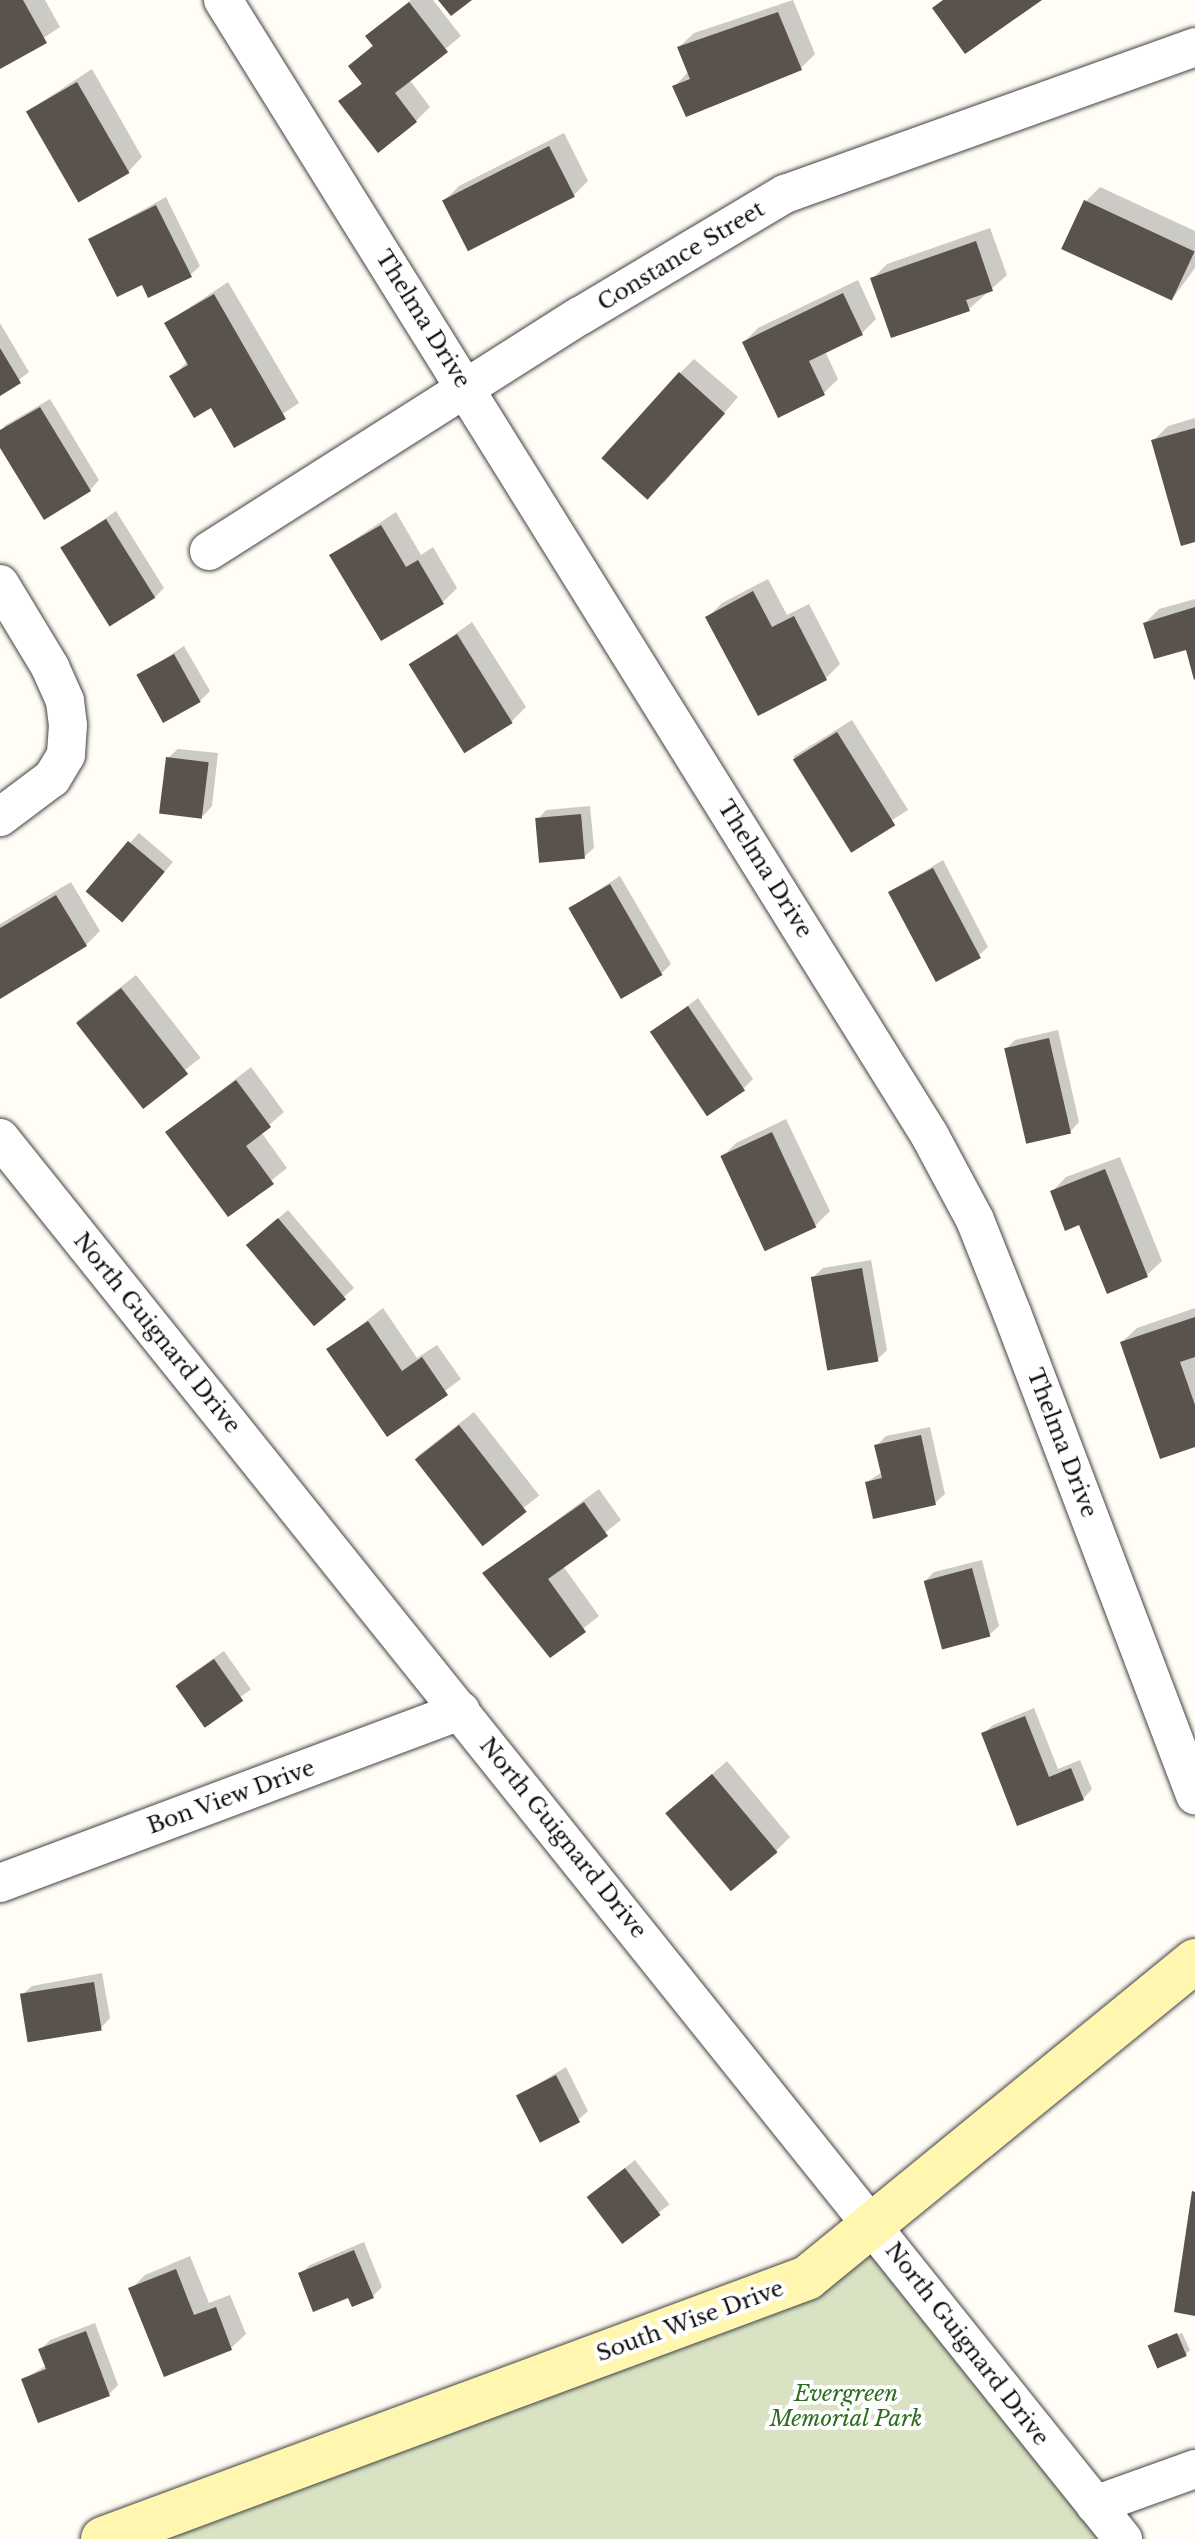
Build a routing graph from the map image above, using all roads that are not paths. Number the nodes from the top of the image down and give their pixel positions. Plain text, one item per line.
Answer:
1 (223, 0) edge
2 (1195, 47) edge
3 (467, 388) junction
4 (209, 551) dead end
5 (0, 584) edge
6 (0, 817) edge
7 (7, 1158) edge
8 (461, 1711) junction
9 (1195, 1795) edge
10 (0, 1883) edge
11 (1195, 1961) edge
12 (874, 2227) junction
13 (1195, 2469) edge
14 (1095, 2505) junction
15 (103, 2539) edge
16 (1123, 2539) edge

1 - 3 street, Thelma Drive
2 - 3 street, Constance Street
3 - 4 street, Constance Street
3 - 9 street, Thelma Drive
5 - 6 street
7 - 8 street, North Guignard Drive
8 - 10 street, Bon View Drive
8 - 12 street, North Guignard Drive
11 - 12 main road, South Wise Drive
12 - 14 street, North Guignard Drive
12 - 15 main road, South Wise Drive
13 - 14 street
14 - 16 street, North Guignard Drive

